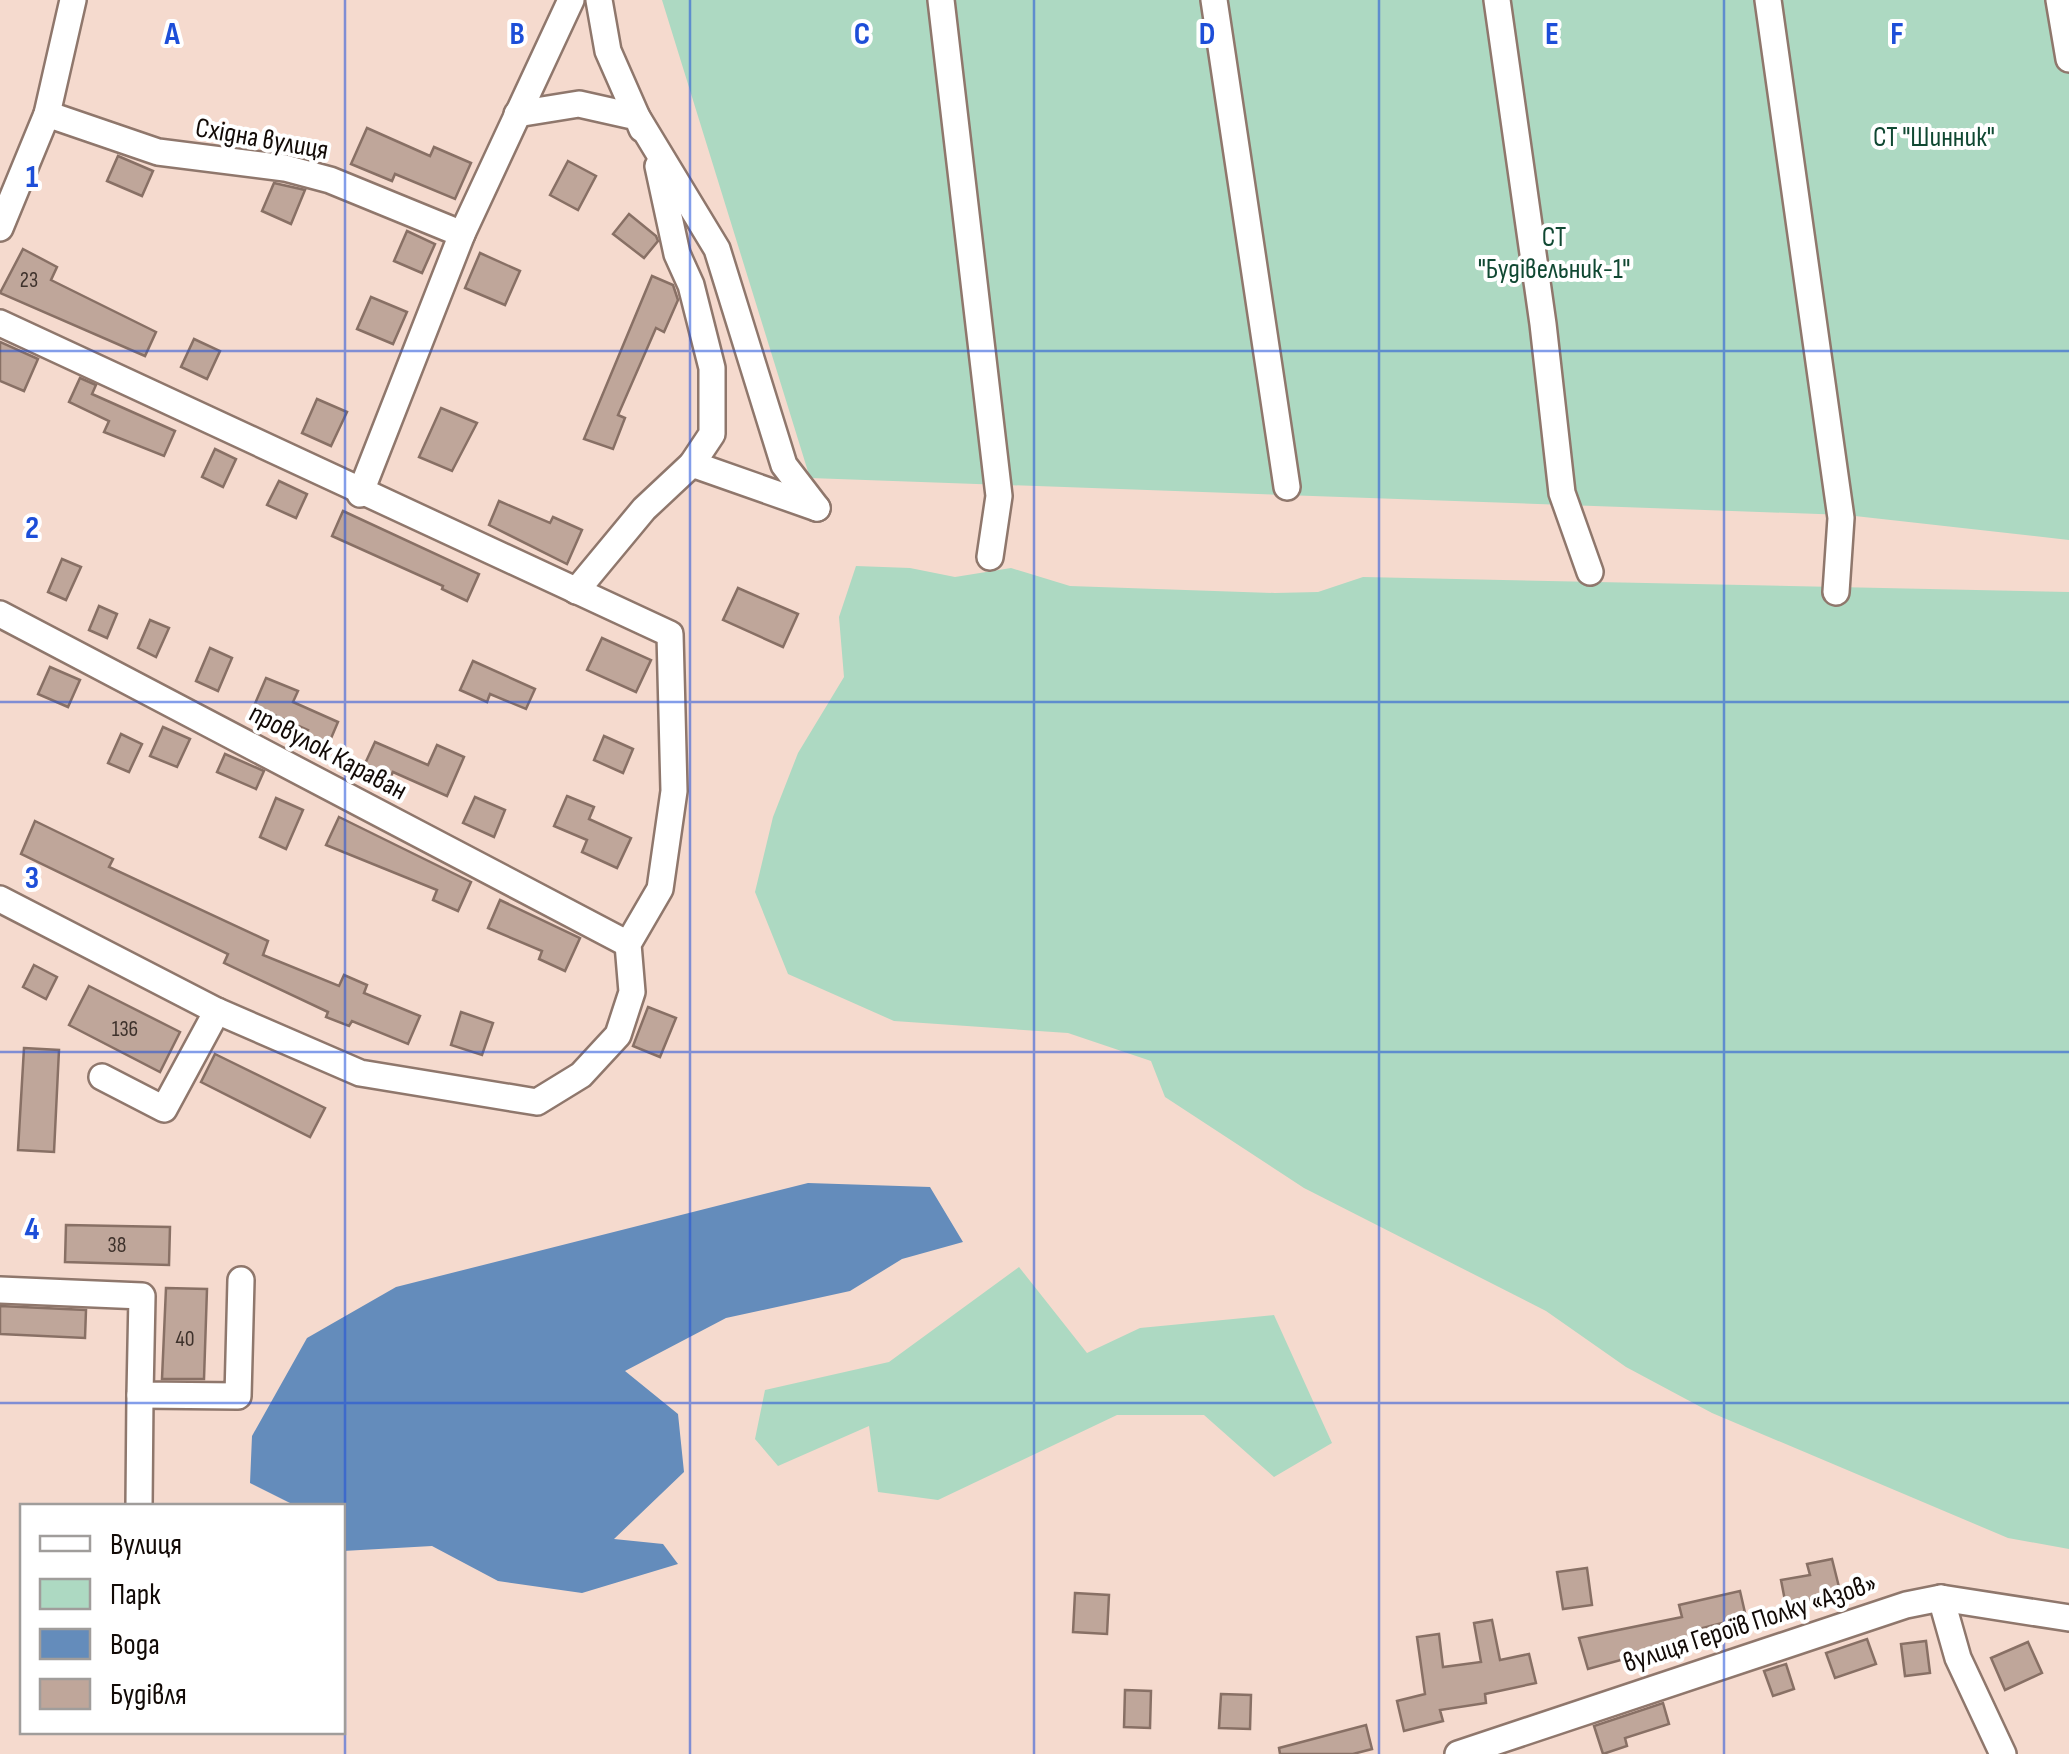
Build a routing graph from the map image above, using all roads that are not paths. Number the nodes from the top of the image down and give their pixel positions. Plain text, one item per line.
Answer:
1 (73, 0) edge
2 (571, 0) edge
3 (599, 0) edge
4 (941, 0) edge
5 (1214, 0) edge
6 (1496, 0) edge
7 (1768, 0) edge
8 (2059, 0) edge
9 (2069, 59) edge
10 (47, 114) junction
11 (517, 114) junction
12 (637, 117) junction
13 (0, 228) edge
14 (462, 234) junction
15 (0, 322) edge
16 (692, 464) junction
17 (1287, 487) dead end
18 (360, 494) junction
19 (990, 557) dead end
20 (1590, 572) dead end
21 (576, 591) junction
22 (1836, 592) dead end
23 (0, 614) edge
24 (0, 898) edge
25 (628, 944) junction
26 (217, 1011) junction
27 (102, 1076) dead end
28 (241, 1280) dead end
29 (0, 1290) edge
30 (140, 1395) junction
31 (139, 1504) edge
32 (1941, 1598) junction
33 (2069, 1618) edge
34 (1458, 1754) edge
35 (2002, 1754) edge

1 - 10 street
2 - 11 street
3 - 12 street
4 - 19 street
5 - 17 street
6 - 20 street
7 - 22 street
8 - 9 street
10 - 13 street
10 - 14 street, Східна вулиця
11 - 12 street
11 - 14 street
12 - 16 street
12 - 16 street
14 - 18 street
15 - 18 street
16 - 21 street
18 - 21 street
21 - 25 street
23 - 25 street, провулок Караван
24 - 26 street
25 - 26 street
26 - 27 street
28 - 30 street
29 - 30 street
30 - 31 street
32 - 33 street, вулиця Героїв Полку «Азов»
32 - 34 street, вулиця Героїв Полку «Азов»
32 - 35 street

